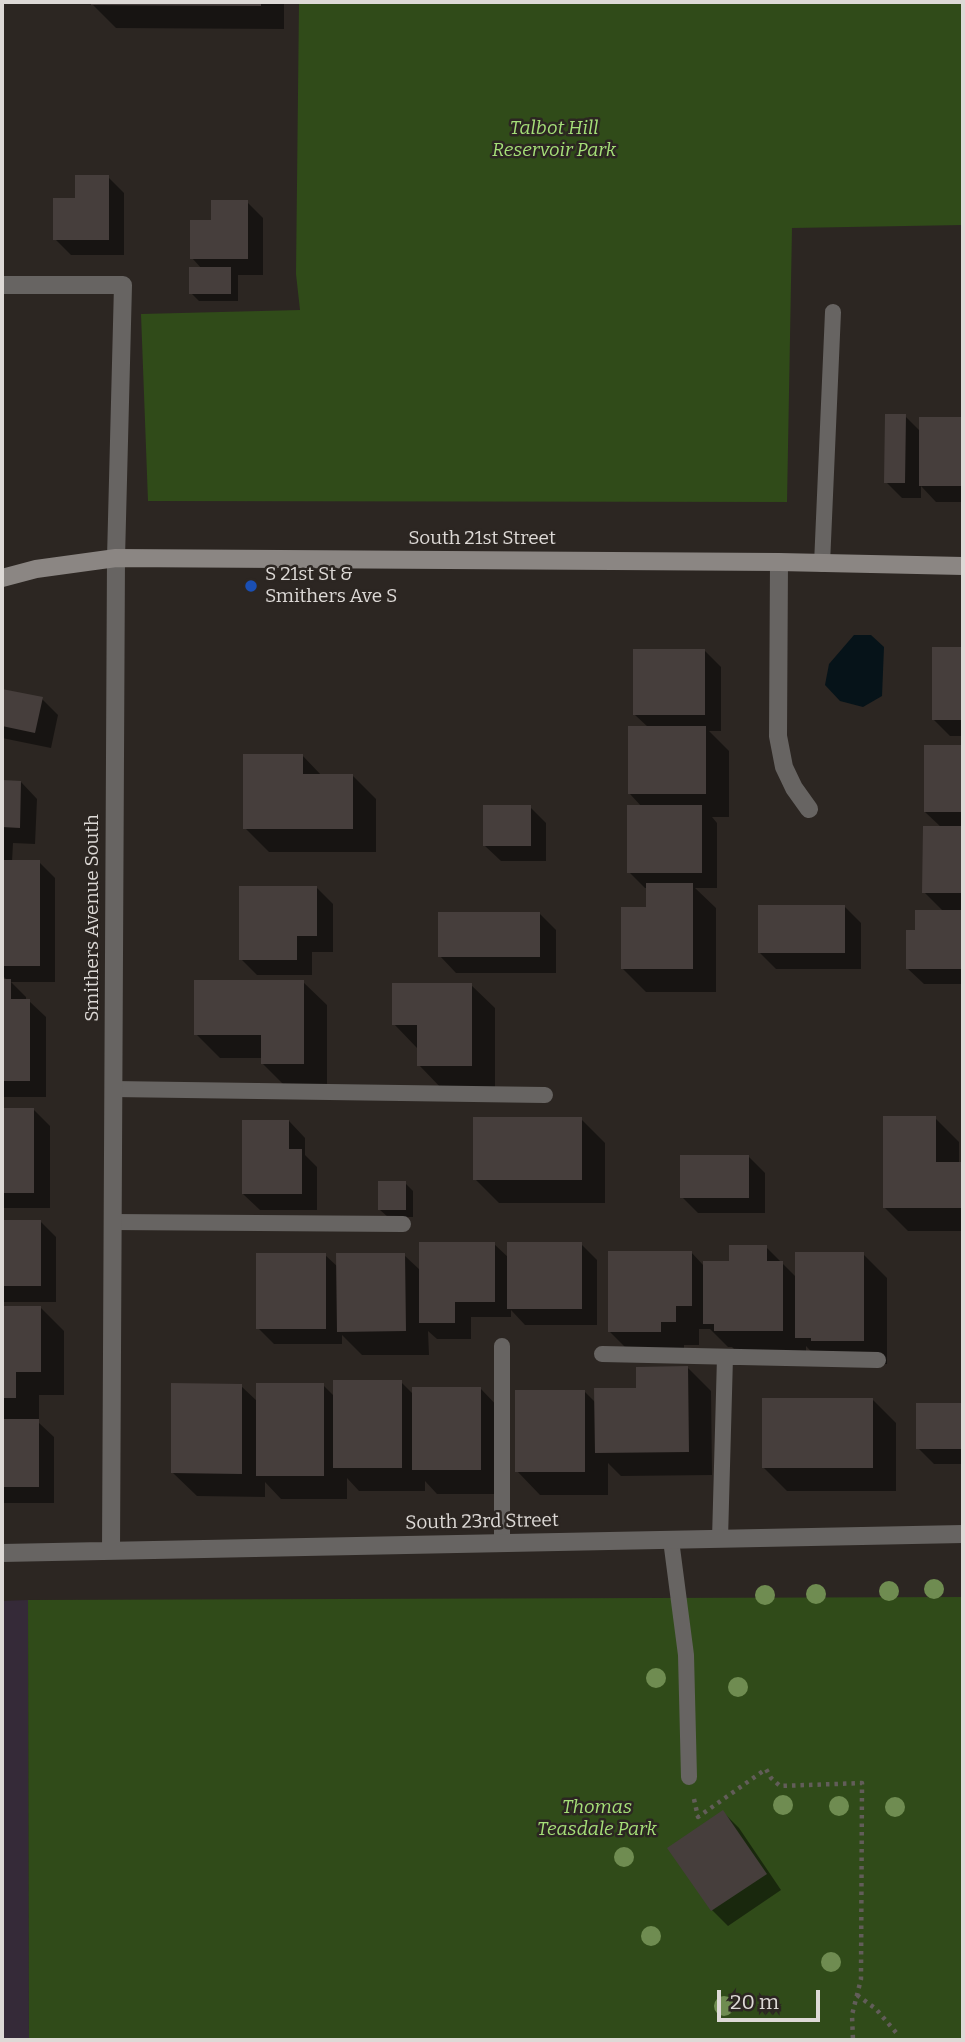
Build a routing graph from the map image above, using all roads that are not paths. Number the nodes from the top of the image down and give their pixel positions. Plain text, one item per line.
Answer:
1 (2, 285) edge
2 (833, 312) dead end
3 (116, 558) junction
4 (779, 562) junction
5 (822, 564) junction
6 (963, 566) edge
7 (2, 578) edge
8 (809, 809) dead end
9 (113, 1089) junction
10 (545, 1095) dead end
11 (113, 1222) junction
12 (403, 1224) dead end
13 (502, 1346) dead end
14 (602, 1354) dead end
15 (724, 1357) junction
16 (878, 1360) dead end
17 (963, 1534) edge
18 (720, 1539) junction
19 (671, 1540) junction
20 (502, 1543) junction
21 (111, 1550) junction
22 (2, 1553) edge
23 (689, 1777) road end

1 - 3 street, Smithers Avenue South
2 - 5 lane
3 - 4 street, South 21st Street
3 - 7 street, South 21st Street
3 - 9 street, Smithers Avenue South
4 - 5 street, South 21st Street
4 - 8 street
5 - 6 street, South 21st Street
9 - 10 lane
9 - 11 street, Smithers Avenue South
11 - 12 lane
11 - 21 street, Smithers Avenue South
13 - 20 lane
14 - 15 lane
15 - 16 lane
15 - 18 lane
17 - 18 street, South 23rd Street
18 - 19 street, South 23rd Street
19 - 20 street, South 23rd Street
19 - 23 lane
20 - 21 street, South 23rd Street
21 - 22 street, South 23rd Street

